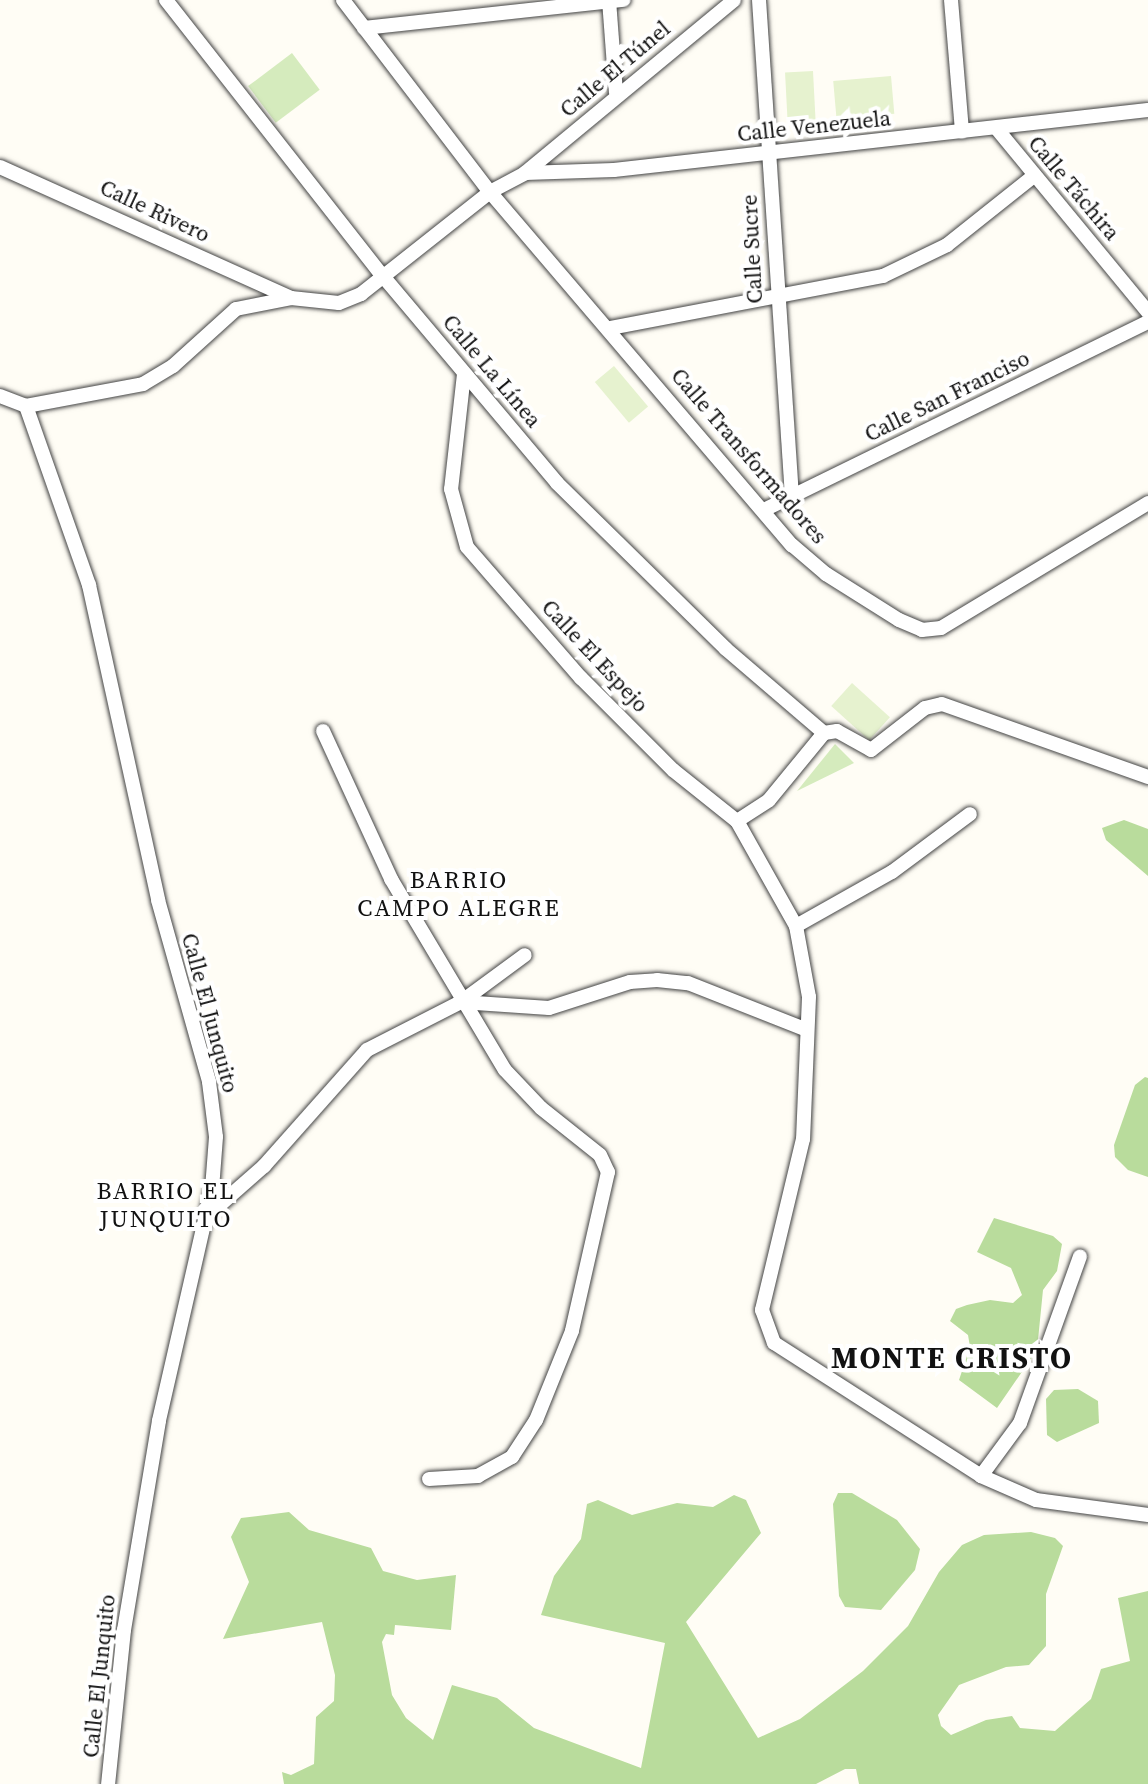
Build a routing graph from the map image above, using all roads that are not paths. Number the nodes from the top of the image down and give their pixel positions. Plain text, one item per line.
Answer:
1 (166, 0) edge
2 (343, 0) edge
3 (734, 0) edge
4 (759, 0) edge
5 (951, 0) edge
6 (614, 1) edge
7 (364, 28) junction
8 (616, 93) junction
9 (1148, 110) edge
10 (997, 129) junction
11 (962, 132) junction
12 (770, 153) junction
13 (0, 167) edge
14 (525, 173) junction
15 (1035, 175) junction
16 (490, 192) junction
17 (382, 275) junction
18 (775, 295) junction
19 (291, 298) junction
20 (1148, 312) edge
21 (1148, 322) edge
22 (610, 328) junction
23 (464, 374) junction
24 (0, 396) edge
25 (26, 406) junction
26 (792, 495) junction
27 (1148, 503) edge
28 (766, 509) junction
29 (323, 731) dead end
30 (824, 733) junction
31 (1148, 777) edge
32 (970, 814) dead end
33 (737, 821) junction
34 (796, 926) junction
35 (525, 955) dead end
36 (461, 1002) junction
37 (805, 1029) junction
38 (205, 1218) junction
39 (1080, 1256) dead end
40 (981, 1476) junction
41 (429, 1479) dead end
42 (1148, 1515) edge
43 (108, 1784) edge

1 - 17 street, Calle La Línea
2 - 7 street
3 - 8 street, Calle El Túnel
4 - 12 street, Calle Sucre
5 - 11 street
6 - 7 street
6 - 8 street
7 - 16 street
8 - 14 street, Calle El Túnel
9 - 10 street, Calle Venezuela
10 - 11 street, Calle Venezuela
10 - 15 street, Calle Táchira
11 - 12 street, Calle Venezuela
12 - 14 street, Calle Venezuela
12 - 18 street, Calle Sucre
13 - 19 street, Calle Rivero
14 - 16 street, Calle Venezuela
15 - 18 street
15 - 20 street, Calle Táchira
16 - 17 street, Calle Venezuela
16 - 22 street, Calle Transformadores
17 - 19 street, Calle Venezuela
17 - 23 street, Calle La Línea
18 - 22 street
18 - 26 street, Calle Sucre
19 - 25 street
21 - 26 street, Calle San Franciso
22 - 28 street, Calle Transformadores
23 - 30 street, Calle La Línea
23 - 33 street, Calle El Espejo
24 - 25 street
25 - 38 street, Calle El Junquito
26 - 28 street, Calle San Franciso
27 - 28 street, Calle Transformadores
29 - 36 street
30 - 31 street
30 - 33 street
32 - 34 street
33 - 34 street
34 - 37 street
35 - 36 street
36 - 37 street
36 - 38 street
36 - 41 street
37 - 40 street
38 - 43 street, Calle El Junquito
39 - 40 street
40 - 42 street

